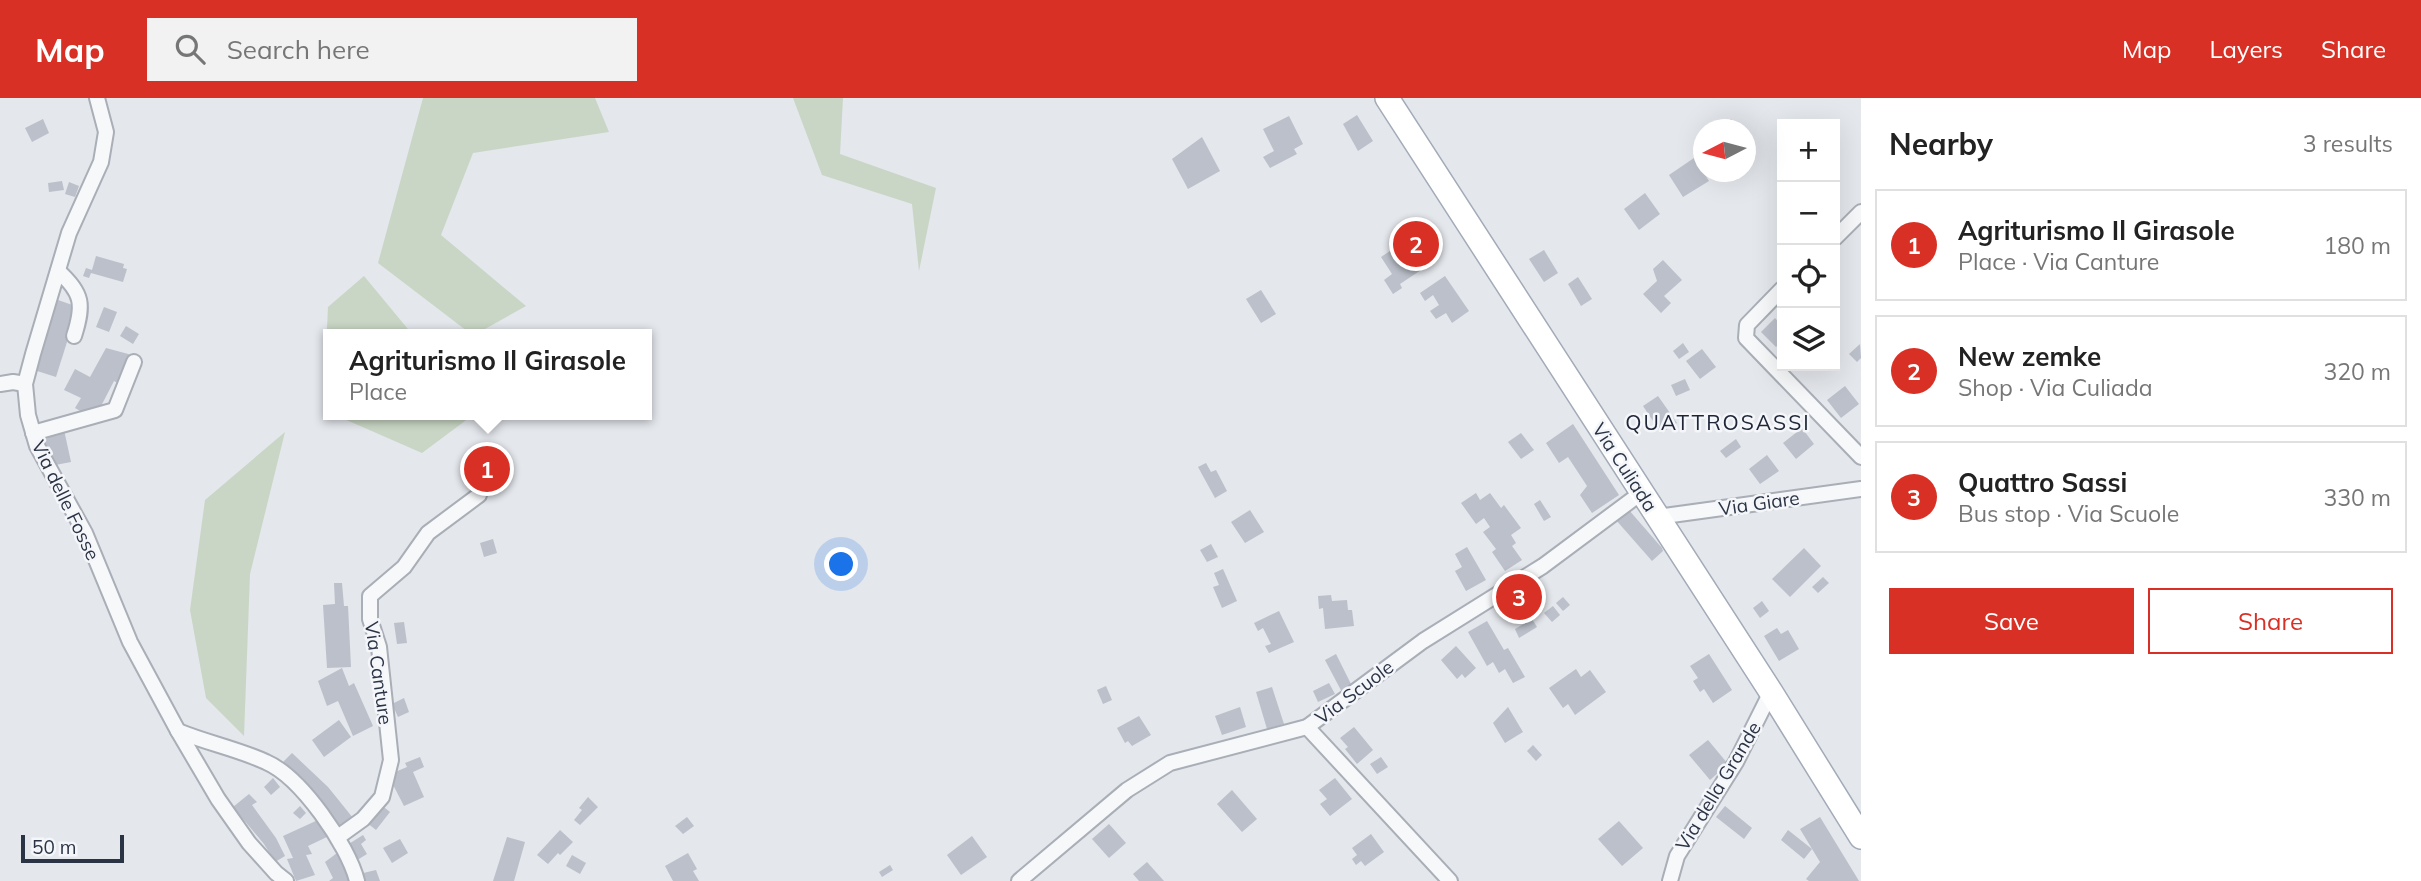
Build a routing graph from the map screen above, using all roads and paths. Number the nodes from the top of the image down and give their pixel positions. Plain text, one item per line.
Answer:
1 (97, 98) edge
2 (1388, 98) edge
3 (1861, 212) edge
4 (1840, 233) edge
5 (58, 271) junction
6 (1777, 294) edge
7 (74, 336) dead end
8 (134, 362) dead end
9 (0, 384) edge
10 (25, 384) junction
11 (33, 433) junction
12 (1861, 457) edge
13 (1861, 489) edge
14 (1641, 493) junction
15 (479, 495) dead end
16 (1657, 517) junction
17 (1771, 692) junction
18 (1307, 727) junction
19 (178, 731) junction
20 (1861, 836) edge
21 (338, 837) junction
22 (286, 881) edge
23 (357, 881) edge
24 (1019, 881) edge
25 (1450, 881) edge
26 (1670, 881) edge

1 - 5 street, Via delle Fosse
2 - 14 main road, Via Culiada
3 - 4 street
5 - 7 street
5 - 10 street, Via delle Fosse
6 - 12 street
8 - 11 street
9 - 10 street
10 - 11 street, Via delle Fosse
11 - 19 street, Via delle Fosse
13 - 16 street, Via Giare
14 - 16 main road, Via Culiada
14 - 18 street, Via Scuole
15 - 21 street, Via Canture
16 - 17 main road, Via Culiada
17 - 20 main road, Via Culiada
17 - 26 street, Via della Grande
18 - 24 street, Via Scuole
18 - 25 street
19 - 21 street
19 - 22 street
21 - 23 street

